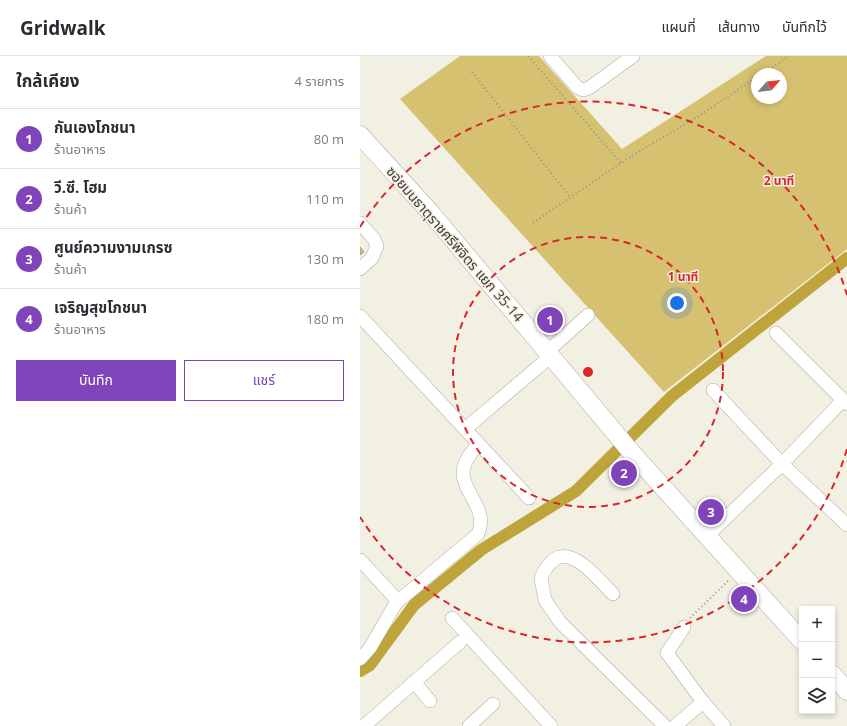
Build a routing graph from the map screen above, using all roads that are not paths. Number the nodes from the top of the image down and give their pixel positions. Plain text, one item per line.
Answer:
1 (550, 56) edge
2 (633, 56) edge
3 (360, 136) edge
4 (360, 223) edge
5 (360, 269) edge
6 (588, 315) dead end
7 (360, 316) edge
8 (776, 333) dead end
9 (549, 354) junction
10 (713, 390) dead end
11 (845, 402) edge
12 (465, 429) junction
13 (477, 445) junction
14 (782, 464) junction
15 (528, 498) dead end
16 (847, 524) edge
17 (707, 536) junction
18 (360, 560) edge
19 (613, 594) dead end
20 (398, 601) junction
21 (452, 618) dead end
22 (687, 623) road end
23 (799, 638) edge
24 (460, 642) dead end
25 (360, 659) edge
26 (835, 677) edge
27 (414, 682) junction
28 (847, 691) edge
29 (430, 701) dead end
30 (703, 702) junction
31 (493, 704) dead end
32 (364, 726) edge
33 (469, 726) edge
34 (551, 726) edge
35 (665, 726) edge
36 (675, 726) edge
37 (724, 726) edge

1 - 2 street
3 - 9 street, ซอยมนธาตุราชศรีพิจิตร แยก 35-14
4 - 5 street
6 - 9 street
7 - 12 street
8 - 11 street
9 - 12 street
9 - 17 street, ซอยมนธาตุราชศรีพิจิตร แยก 35-14
10 - 14 street
11 - 14 street
12 - 13 street
13 - 15 street
13 - 20 street
14 - 16 street
14 - 17 street
17 - 23 street, ซอยมนธาตุราชศรีพิจิตร แยก 35-14
18 - 20 street
19 - 35 street
20 - 25 street
21 - 34 street
22 - 30 street
24 - 27 street
26 - 28 street
27 - 29 street
27 - 32 street
30 - 36 street
30 - 37 street
31 - 33 street

